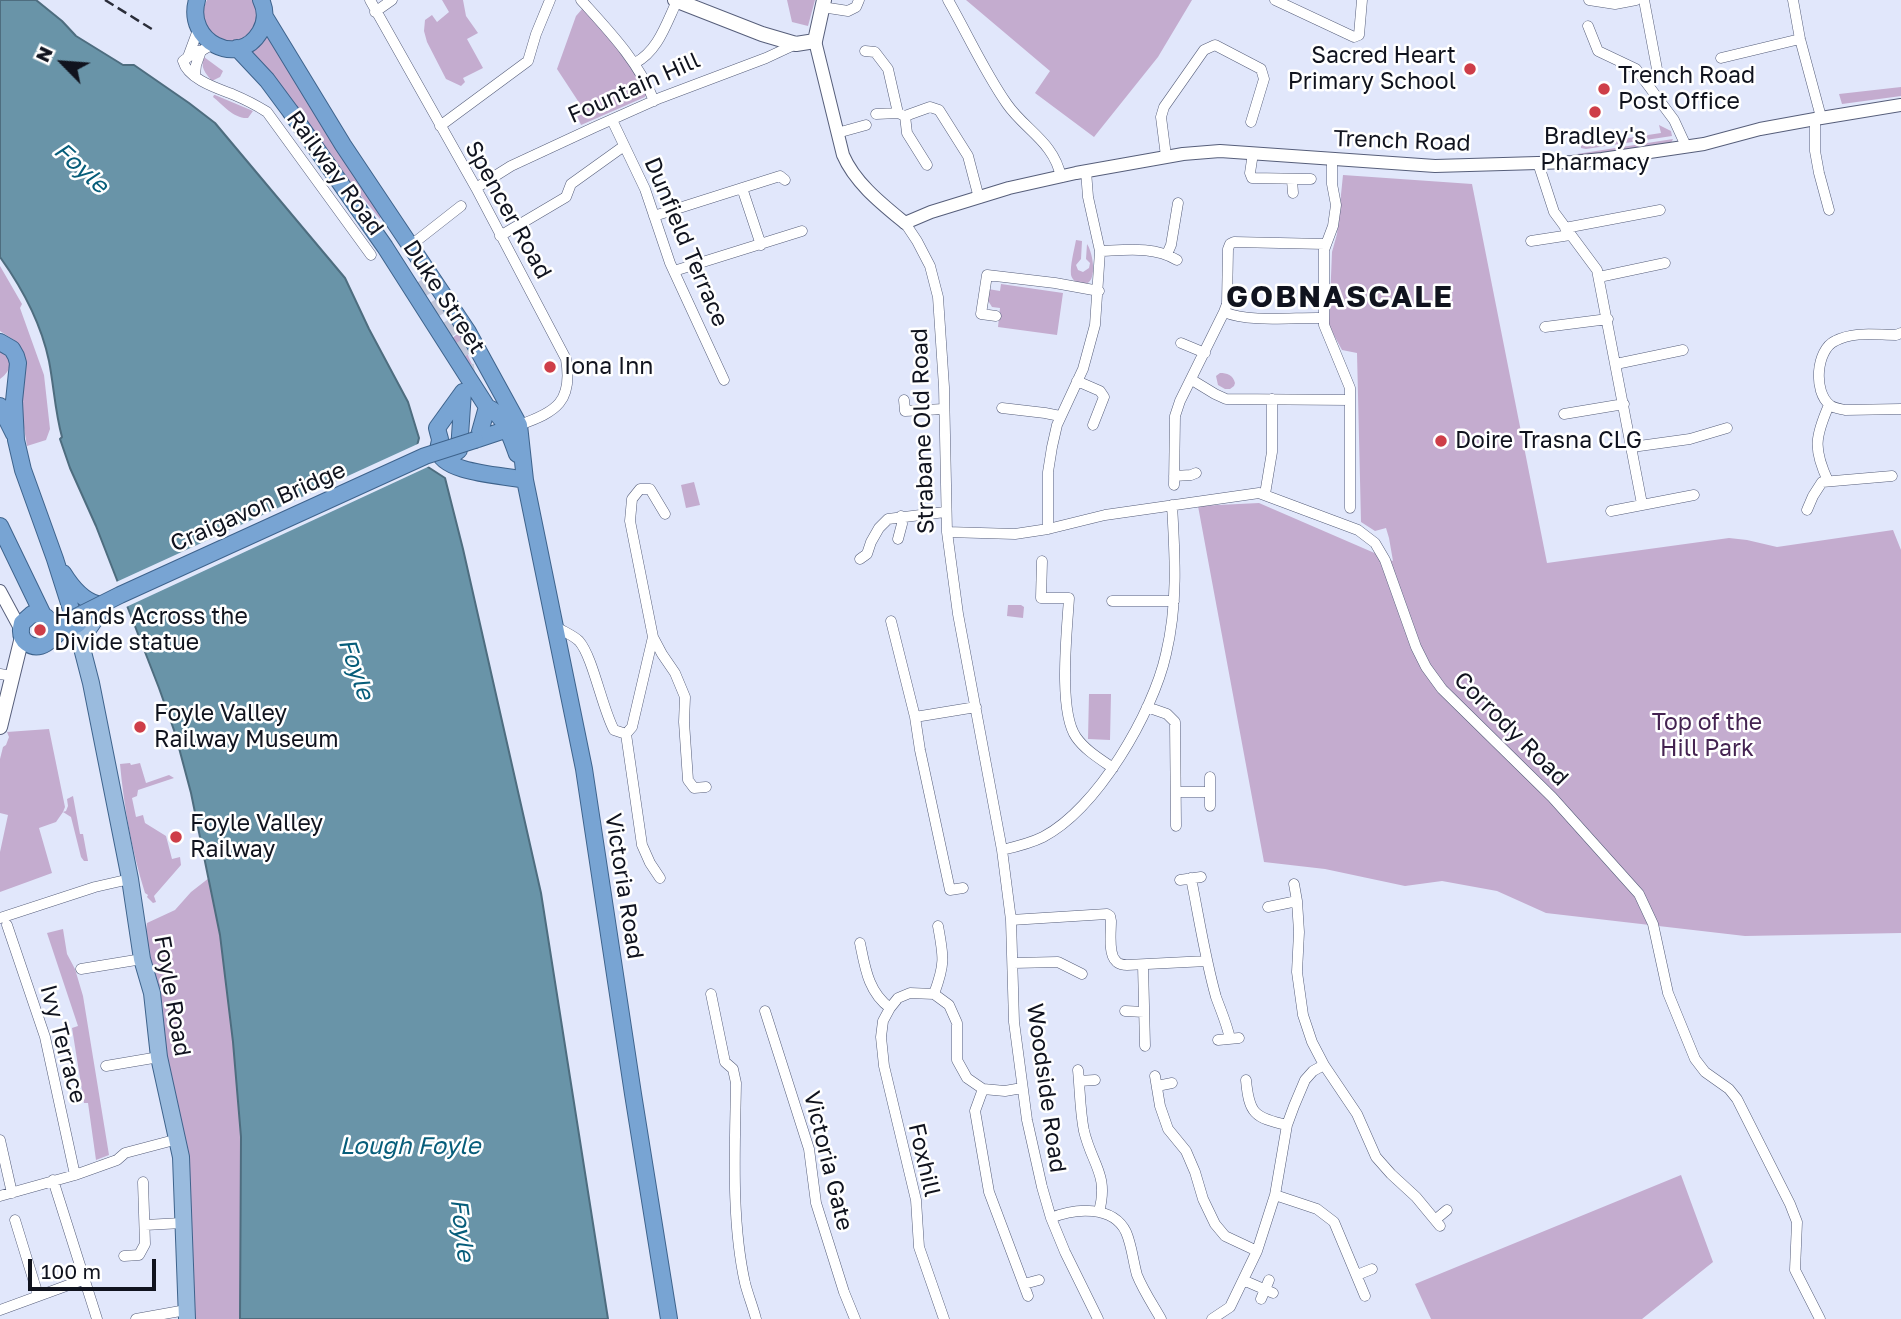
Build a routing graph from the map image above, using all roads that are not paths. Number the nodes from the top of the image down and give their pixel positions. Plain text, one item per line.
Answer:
1 (261, 0) edge
2 (370, 0) edge
3 (392, 0) edge
4 (550, 0) edge
5 (581, 0) edge
6 (676, 0) edge
7 (859, 0) edge
8 (948, 0) edge
9 (1275, 0) edge
10 (1362, 0) edge
11 (1589, 0) edge
12 (1636, 0) edge
13 (1644, 0) edge
14 (1793, 0) edge
15 (193, 3) edge
16 (823, 3) edge
17 (375, 12) junction
18 (265, 17) junction
19 (1588, 26) dead end
20 (198, 30) junction
21 (767, 36) junction
22 (1800, 38) junction
23 (815, 41) junction
24 (796, 44) junction
25 (207, 48) junction
26 (237, 48) junction
27 (865, 51) dead end
28 (766, 58) junction
29 (1721, 58) dead end
30 (185, 59) junction
31 (635, 64) junction
32 (1657, 69) dead end
33 (195, 75) junction
34 (654, 101) junction
35 (1901, 105) edge
36 (876, 114) dead end
37 (902, 115) junction
38 (1818, 118) junction
39 (612, 120) junction
40 (1251, 122) dead end
41 (866, 125) dead end
42 (440, 126) junction
43 (838, 133) junction
44 (624, 146) junction
45 (1686, 146) junction
46 (1253, 153) junction
47 (1166, 156) junction
48 (1332, 160) junction
49 (1538, 163) junction
50 (927, 165) dead end
51 (1086, 172) junction
52 (1061, 177) junction
53 (1311, 179) dead end
54 (785, 180) dead end
55 (1292, 180) junction
56 (342, 187) junction
57 (475, 188) junction
58 (742, 188) junction
59 (1293, 193) dead end
60 (979, 198) junction
61 (1178, 203) dead end
62 (461, 206) dead end
63 (1660, 210) dead end
64 (1829, 210) dead end
65 (654, 216) junction
66 (905, 223) junction
67 (802, 231) dead end
68 (1567, 232) junction
69 (500, 236) junction
70 (1531, 242) dead end
71 (1325, 244) junction
72 (402, 245) junction
73 (761, 245) junction
74 (1100, 251) junction
75 (371, 255) dead end
76 (1665, 263) dead end
77 (674, 271) junction
78 (1599, 277) junction
79 (418, 282) tunnel mouth
80 (1099, 291) junction
81 (1224, 312) junction
82 (996, 316) dead end
83 (1324, 318) junction
84 (1608, 319) junction
85 (1545, 327) dead end
86 (1901, 333) edge
87 (2, 342) edge
88 (1181, 343) dead end
89 (1683, 350) dead end
90 (1205, 353) junction
91 (1616, 364) junction
92 (16, 374) junction
93 (724, 380) dead end
94 (1192, 380) junction
95 (1077, 381) junction
96 (0, 389) edge
97 (1272, 399) junction
98 (904, 400) dead end
99 (1350, 400) junction
100 (1624, 404) junction
101 (1829, 405) junction
102 (0, 406) edge
103 (487, 407) junction
104 (1002, 408) dead end
105 (944, 409) junction
106 (1901, 409) edge
107 (1564, 414) dead end
108 (1060, 416) junction
109 (1093, 425) dead end
110 (513, 428) junction
111 (1727, 428) dead end
112 (16, 440) junction
113 (471, 440) junction
114 (440, 441) junction
115 (1632, 447) junction
116 (443, 458) junction
117 (1196, 473) dead end
118 (489, 474) junction
119 (1892, 476) dead end
120 (525, 480) junction
121 (1828, 481) junction
122 (1265, 494) junction
123 (1339, 494) dead end
124 (1350, 495) junction
125 (1694, 495) dead end
126 (1642, 504) junction
127 (1172, 505) junction
128 (1350, 508) dead end
129 (1807, 510) dead end
130 (1611, 511) dead end
131 (945, 512) junction
132 (665, 514) dead end
133 (901, 516) junction
134 (0, 526) edge
135 (1048, 529) junction
136 (947, 532) junction
137 (898, 539) dead end
138 (55, 559) junction
139 (860, 559) dead end
140 (1042, 561) dead end
141 (69, 583) joint
142 (0, 591) edge
143 (1112, 601) dead end
144 (1174, 601) junction
145 (82, 618) junction
146 (891, 621) dead end
147 (31, 622) junction
148 (555, 625) junction
149 (653, 637) junction
150 (45, 642) junction
151 (9, 672) edge
152 (976, 707) junction
153 (1147, 707) junction
154 (915, 718) junction
155 (0, 727) edge
156 (626, 734) junction
157 (1113, 768) junction
158 (1210, 777) dead end
159 (706, 787) dead end
160 (1177, 792) junction
161 (1209, 792) junction
162 (1210, 806) dead end
163 (1176, 826) dead end
164 (1002, 850) junction
165 (660, 878) dead end
166 (1190, 878) dead end
167 (130, 879) junction
168 (1294, 884) dead end
169 (963, 888) dead end
170 (1297, 901) junction
171 (1268, 907) dead end
172 (1011, 920) junction
173 (4, 921) edge
174 (939, 926) dead end
175 (860, 943) dead end
176 (142, 959) junction
177 (1208, 961) junction
178 (1013, 963) junction
179 (1143, 965) junction
180 (81, 969) dead end
181 (1082, 974) dead end
182 (933, 994) junction
183 (710, 995) dead end
184 (890, 1008) junction
185 (765, 1011) dead end
186 (1125, 1012) dead end
187 (1144, 1012) junction
188 (1219, 1040) dead end
189 (1145, 1046) dead end
190 (159, 1057) junction
191 (1324, 1065) junction
192 (106, 1066) dead end
193 (1095, 1080) dead end
194 (1172, 1083) dead end
195 (1244, 1083) dead end
196 (983, 1088) junction
197 (1022, 1088) junction
198 (1287, 1125) junction
199 (178, 1139) junction
200 (0, 1140) edge
201 (75, 1175) junction
202 (53, 1180) junction
203 (143, 1182) dead end
204 (12, 1193) junction
205 (1276, 1195) junction
206 (0, 1196) edge
207 (1447, 1210) dead end
208 (1099, 1212) junction
209 (1051, 1218) junction
210 (15, 1220) dead end
211 (182, 1223) junction
212 (145, 1225) junction
213 (1257, 1251) junction
214 (124, 1256) dead end
215 (1372, 1269) dead end
216 (1357, 1275) junction
217 (85, 1279) junction
218 (1040, 1280) dead end
219 (1243, 1280) junction
220 (1024, 1284) junction
221 (1267, 1290) dead end
222 (38, 1295) junction
223 (1028, 1296) dead end
224 (1365, 1296) dead end
225 (0, 1310) edge
226 (186, 1314) edge
227 (97, 1319) edge
228 (136, 1319) edge
229 (669, 1319) edge
230 (756, 1319) edge
231 (855, 1319) edge
232 (943, 1319) edge
233 (1098, 1319) edge
234 (1161, 1319) edge
235 (1212, 1319) edge
236 (1820, 1319) edge

1 - 18 highway, Duke Street
2 - 17 street, Spencer Road
3 - 17 street
4 - 42 street
5 - 31 street
6 - 21 main road
6 - 31 street
7 - 16 street
8 - 52 street
9 - 10 street
11 - 12 street
13 - 32 street
14 - 22 street
15 - 20 highway
16 - 23 main road
17 - 42 street, Spencer Road
18 - 26 highway
18 - 72 highway, Duke Street
19 - 45 street
20 - 25 highway
20 - 30 street
21 - 24 main road
21 - 28 street
22 - 29 street
22 - 38 street
23 - 24 main road, Fountain Hill
23 - 43 street, Strabane Old Road
24 - 28 street, Fountain Hill
25 - 26 highway
25 - 30 street
25 - 33 street
26 - 56 highway, Duke Street
27 - 37 street
28 - 34 street, Fountain Hill
30 - 33 street, Railway Road
31 - 34 street
33 - 75 street, Railway Road
34 - 39 street, Fountain Hill
35 - 38 street, Trench Road
36 - 37 street
37 - 50 street
37 - 60 street
38 - 45 street, Trench Road
38 - 64 street
39 - 44 street, Dunfield Terrace
39 - 57 street, Fountain Hill
40 - 47 street
41 - 43 street
42 - 57 street, Spencer Road
43 - 66 street, Strabane Old Road
44 - 65 street, Dunfield Terrace
44 - 69 street
45 - 49 street, Trench Road
46 - 47 street, Trench Road
46 - 48 street, Trench Road
46 - 55 street
47 - 51 street, Trench Road
48 - 49 street, Trench Road
48 - 71 street
49 - 68 street
51 - 52 street, Trench Road
51 - 74 street
52 - 60 street, Trench Road
53 - 55 street
54 - 58 street
55 - 59 street
56 - 72 highway, Duke Street
56 - 103 highway, Duke Street
57 - 69 street, Spencer Road
58 - 65 street
58 - 73 street
60 - 66 street, Trench Road
61 - 74 street
62 - 72 street
63 - 68 street
65 - 77 street, Dunfield Terrace
66 - 105 street, Strabane Old Road
67 - 73 street
68 - 70 street
68 - 78 street
69 - 110 street, Spencer Road
71 - 81 street
71 - 83 street
72 - 79 highway, Duke Street
72 - 110 highway, Duke Street
73 - 77 street
74 - 80 street
76 - 78 street
77 - 93 street, Dunfield Terrace
78 - 84 street
80 - 82 street
80 - 95 street
81 - 83 street
81 - 90 street
83 - 99 street
84 - 85 street
84 - 91 street
86 - 101 street
87 - 92 highway
88 - 90 street
89 - 91 street
90 - 94 street
91 - 100 street
92 - 96 highway
92 - 112 highway, Foyle Road
94 - 97 street
94 - 117 street
95 - 108 street
95 - 109 street
97 - 99 street
97 - 122 street
98 - 105 street
99 - 124 street
100 - 107 street
100 - 115 street
101 - 106 street
101 - 121 street
102 - 112 highway, Foyle Road
103 - 110 highway, Duke Street
103 - 113 highway
104 - 108 street
105 - 131 street, Strabane Old Road
108 - 135 street
110 - 113 highway, Craigavon Bridge
110 - 120 highway, Victoria Road
111 - 115 street
112 - 138 highway, Foyle Road
113 - 114 highway
113 - 114 highway, Duke Street
113 - 116 highway, Craigavon Bridge
113 - 118 highway
113 - 145 highway, Craigavon Bridge, bridge
114 - 116 highway
115 - 126 street
116 - 118 highway
118 - 120 highway
119 - 121 street
120 - 148 highway, Victoria Road
121 - 129 street
122 - 127 street, Corrody Road
122 - 236 street, Corrody Road
123 - 124 street
124 - 128 street
125 - 126 street
126 - 130 street
127 - 135 street, Corrody Road
127 - 144 street
131 - 133 street
131 - 136 street, Strabane Old Road
132 - 149 street
133 - 137 street
133 - 139 street
134 - 147 highway
135 - 136 street, Corrody Road
136 - 152 street, Strabane Old Road
138 - 141 highway, Foyle Road
138 - 145 highway, Foyle Road
140 - 157 street
141 - 145 main road, Foyle Road
142 - 147 street
143 - 144 street
144 - 153 street
145 - 147 highway
145 - 150 highway, Craigavon Bridge
145 - 167 main road, Foyle Road
146 - 154 street
147 - 150 highway
147 - 150 highway
147 - 151 main road
148 - 156 street
148 - 229 highway, Victoria Road
149 - 156 street
149 - 159 street
150 - 151 main road
151 - 155 main road
152 - 154 street
152 - 164 street, Strabane Old Road
153 - 157 street
153 - 160 street
154 - 169 street
156 - 165 street
157 - 164 street
158 - 161 street
160 - 161 street
160 - 163 street
161 - 162 street
164 - 172 street, Woodside Road
166 - 177 street
167 - 173 street
167 - 176 main road, Foyle Road
168 - 170 street
170 - 171 street
170 - 191 street
172 - 178 street, Woodside Road
172 - 179 street
173 - 201 street, Ivy Terrace
174 - 182 street
175 - 184 street
176 - 180 street
176 - 190 main road, Foyle Road
177 - 179 street
177 - 188 street
178 - 181 street
178 - 197 street, Woodside Road
179 - 187 street
182 - 184 street
182 - 196 street
183 - 230 street
184 - 232 street, Foxhill
185 - 231 street, Victoria Gate
186 - 187 street
187 - 189 street
190 - 192 street
190 - 199 main road, Foyle Road
191 - 198 street
191 - 207 street
193 - 208 street
194 - 213 street
195 - 198 street
196 - 197 street
196 - 220 street
197 - 209 street, Woodside Road
198 - 205 street
199 - 201 street
199 - 211 main road, Foyle Road
200 - 204 street
201 - 202 street
202 - 204 street
202 - 217 street
203 - 212 street
204 - 206 street
205 - 213 street
205 - 216 street
208 - 209 street
208 - 234 street
209 - 233 street, Woodside Road
210 - 222 street
211 - 212 street
211 - 226 main road, Foyle Road
212 - 214 street
213 - 219 street
215 - 216 street
216 - 224 street
217 - 222 street
217 - 227 street
218 - 220 street
219 - 221 street
219 - 235 street
220 - 223 street
222 - 225 street
226 - 228 street

